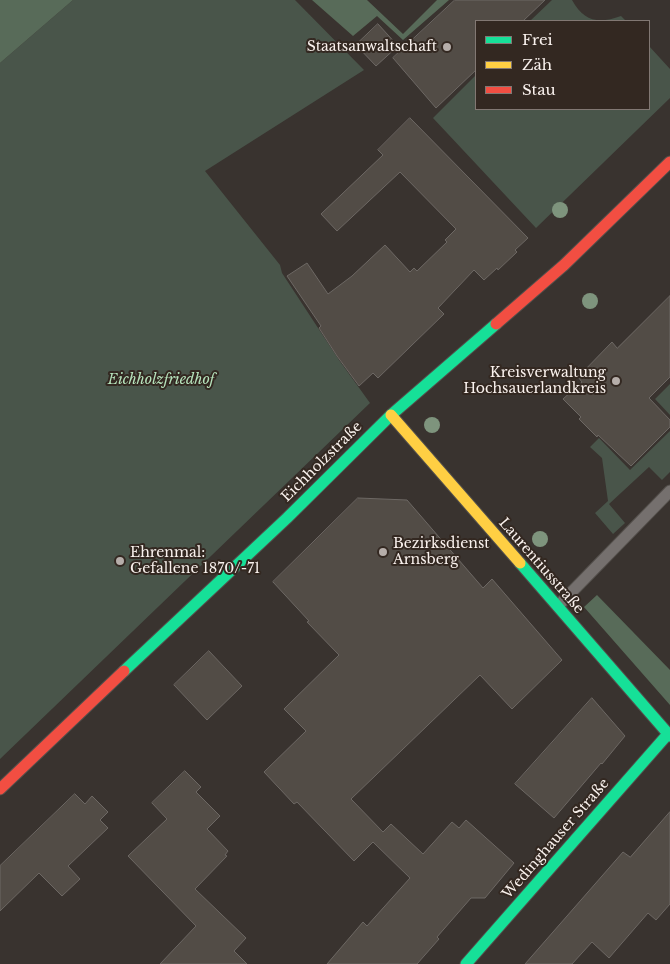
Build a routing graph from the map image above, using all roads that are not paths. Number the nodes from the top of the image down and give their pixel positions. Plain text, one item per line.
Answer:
1 (670, 162) edge
2 (391, 415) junction
3 (670, 491) edge
4 (556, 607) junction
5 (669, 735) edge
6 (0, 789) edge
7 (466, 964) edge

1 - 2 street, Eichholzstraße
2 - 4 street, Laurentiusstraße
2 - 6 street, Eichholzstraße
3 - 4 lane
4 - 5 street, Laurentiusstraße
5 - 7 street, Wedinghauser Straße

